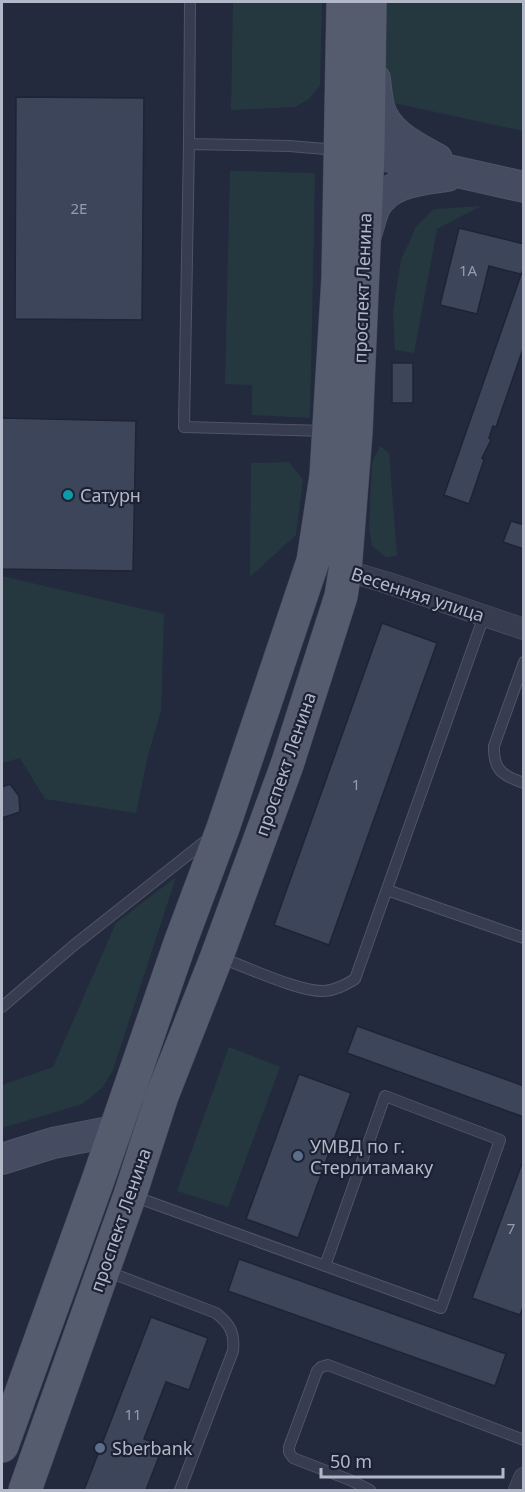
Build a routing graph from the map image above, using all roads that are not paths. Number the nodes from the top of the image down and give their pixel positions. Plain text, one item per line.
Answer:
1 (190, 2) edge
2 (343, 2) edge
3 (370, 2) edge
4 (369, 41) junction
5 (189, 144) junction
6 (355, 151) junction
7 (462, 174) junction
8 (524, 187) edge
9 (364, 241) junction
10 (343, 432) junction
11 (313, 561) junction
12 (345, 571) junction
13 (484, 616) junction
14 (524, 629) edge
15 (524, 662) edge
16 (524, 783) edge
17 (223, 828) junction
18 (387, 890) junction
19 (524, 938) edge
20 (217, 956) junction
21 (2, 1007) edge
22 (114, 1131) junction
23 (2, 1159) edge
24 (130, 1195) junction
25 (325, 1266) junction
26 (103, 1270) junction
27 (524, 1440) edge
28 (2, 1446) edge
29 (524, 1479) edge
30 (25, 1491) edge
31 (180, 1491) edge
32 (369, 1491) edge
33 (519, 1491) edge

1 - 5 lane
2 - 6 main road, проспект Ленина
3 - 4 main road, проспект Ленина
4 - 6 main road, проспект Ленина
4 - 7 main road
5 - 6 lane
5 - 10 lane
6 - 7 main road
6 - 9 main road, проспект Ленина
6 - 10 main road, проспект Ленина
7 - 8 main road
7 - 9 main road
9 - 10 main road, проспект Ленина
10 - 11 main road, проспект Ленина
10 - 12 main road, проспект Ленина
11 - 12 street, Весенняя улица
11 - 17 main road, проспект Ленина
12 - 13 street, Весенняя улица
12 - 20 main road, проспект Ленина
13 - 14 street, Весенняя улица
13 - 18 lane
15 - 16 lane
17 - 21 lane
17 - 22 main road, проспект Ленина
18 - 19 lane
18 - 20 lane
20 - 24 main road, проспект Ленина
22 - 23 main road
22 - 28 main road, проспект Ленина
24 - 25 lane
24 - 26 main road, проспект Ленина
25 - 25 lane
26 - 30 main road, проспект Ленина
26 - 31 lane
27 - 32 lane
29 - 33 street

